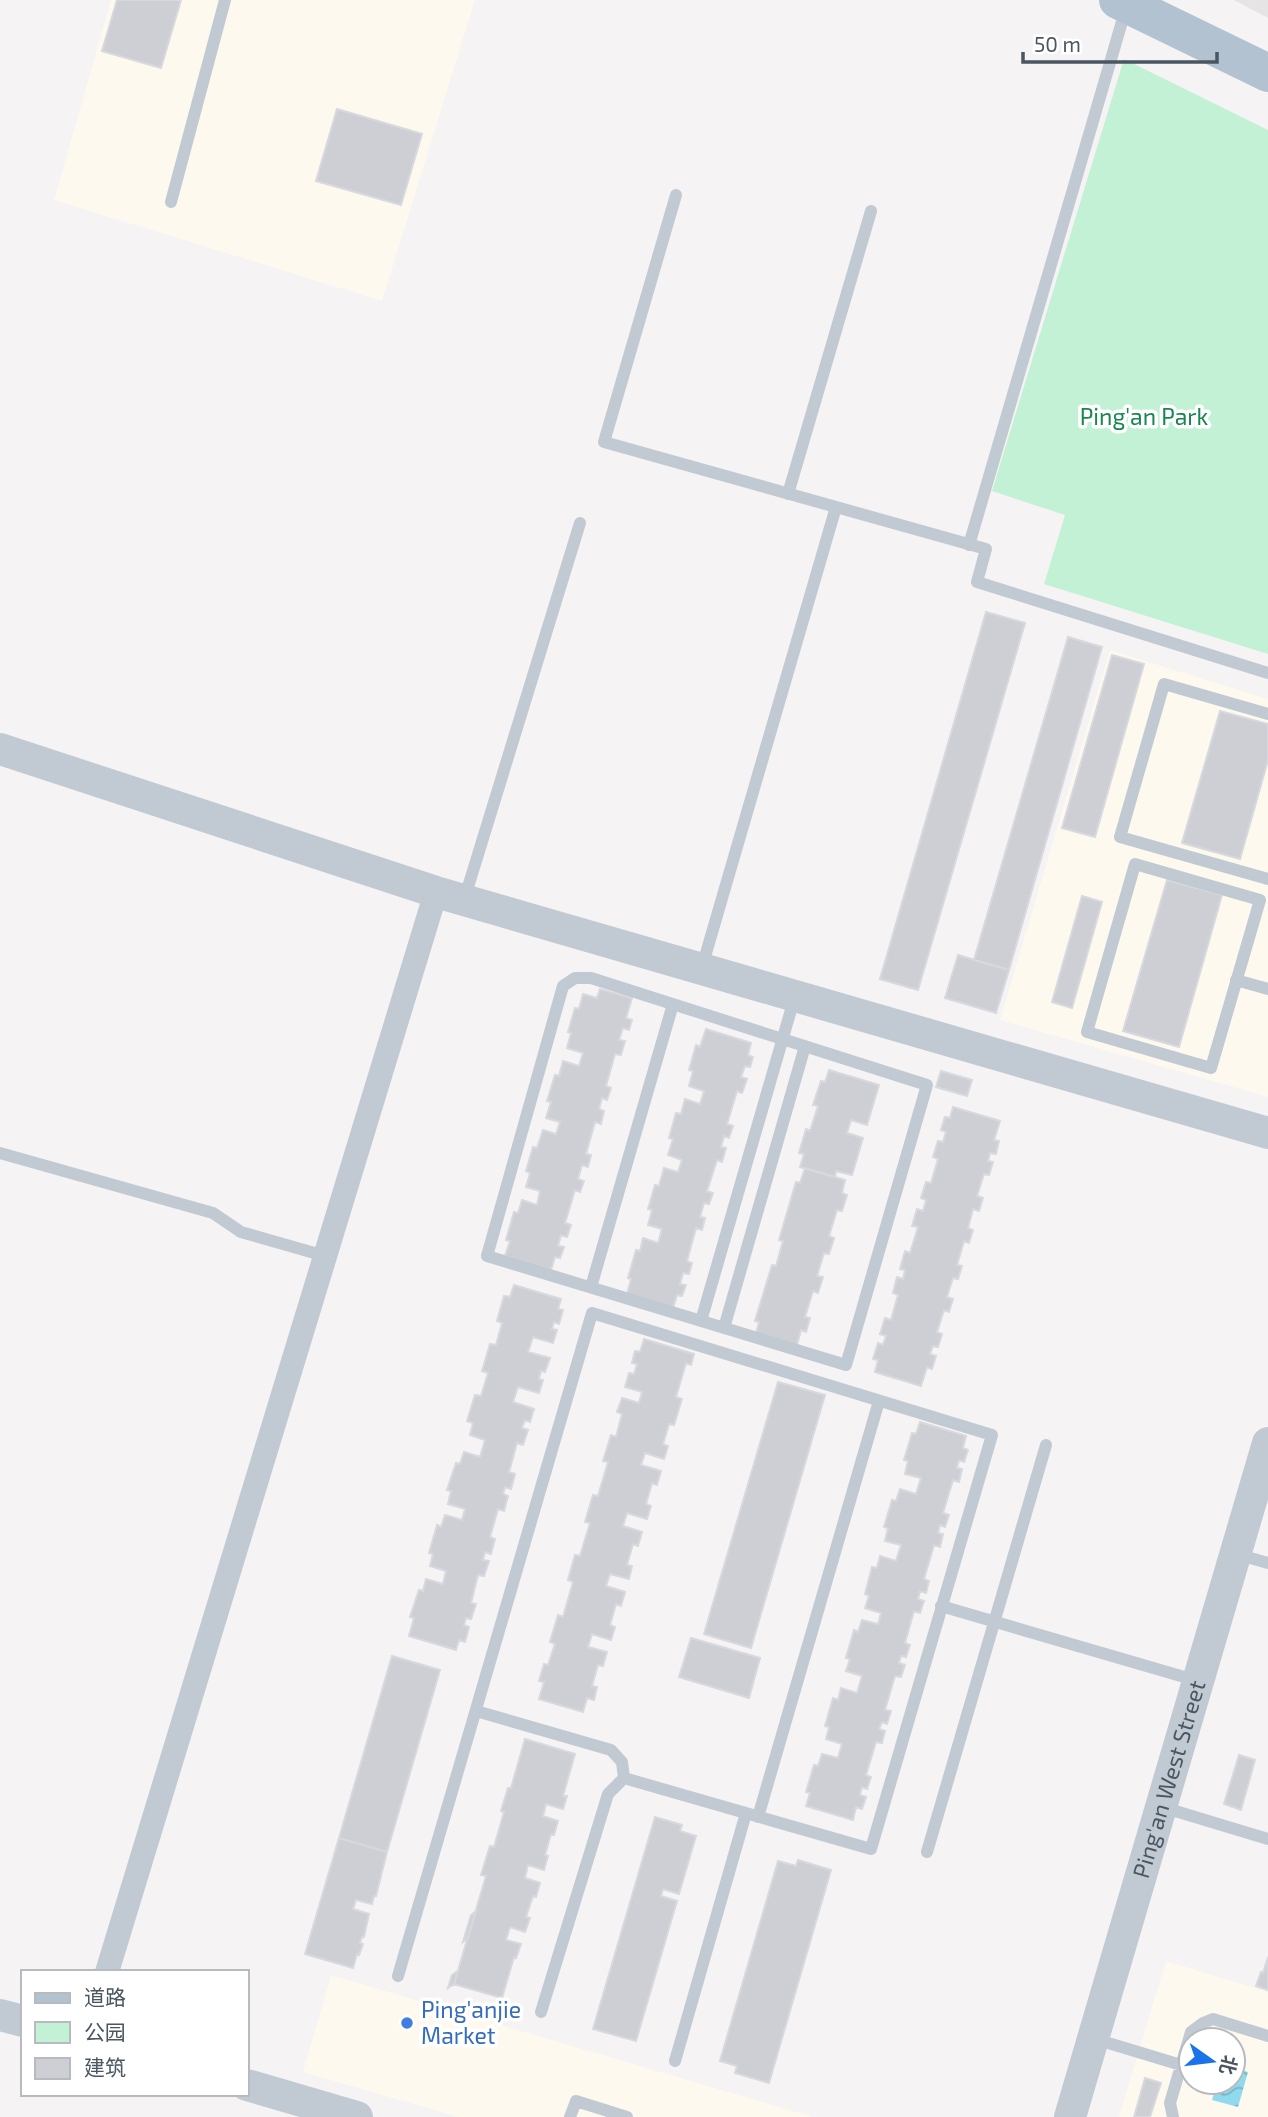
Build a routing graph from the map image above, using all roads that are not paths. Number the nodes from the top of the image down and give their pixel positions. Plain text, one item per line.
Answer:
1 (225, 0) edge
2 (1122, 2) edge
3 (1268, 73) edge
4 (676, 195) dead end
5 (171, 202) dead end
6 (871, 211) dead end
7 (788, 494) junction
8 (836, 507) junction
9 (580, 523) dead end
10 (969, 545) junction
11 (1268, 673) edge
12 (1268, 714) edge
13 (0, 749) edge
14 (1268, 879) edge
15 (450, 896) junction
16 (702, 969) junction
17 (1237, 980) junction
18 (1268, 989) edge
19 (795, 996) junction
20 (673, 1004) junction
21 (782, 1039) junction
22 (805, 1046) junction
23 (1268, 1133) edge
24 (0, 1153) edge
25 (325, 1256) junction
26 (591, 1287) junction
27 (701, 1321) junction
28 (724, 1328) junction
29 (878, 1401) junction
30 (1268, 1443) edge
31 (1046, 1445) dead end
32 (1236, 1554) junction
33 (1268, 1563) edge
34 (941, 1606) junction
35 (994, 1622) junction
36 (1199, 1681) junction
37 (476, 1711) junction
38 (624, 1778) junction
39 (1162, 1807) junction
40 (752, 1815) junction
41 (1268, 1839) edge
42 (927, 1852) dead end
43 (108, 1970) edge
44 (398, 1976) dead end
45 (541, 2012) dead end
46 (0, 2015) edge
47 (21, 2020) edge
48 (1199, 2026) edge
49 (1236, 2026) edge
50 (1247, 2030) edge
51 (1268, 2036) edge
52 (1093, 2038) junction
53 (675, 2061) dead end
54 (1177, 2064) edge
55 (1177, 2079) edge
56 (248, 2085) edge
57 (358, 2117) edge
58 (570, 2117) edge
59 (627, 2117) edge
60 (1070, 2117) edge
61 (1173, 2117) edge

1 - 5 lane
2 - 3 main road
2 - 10 lane
4 - 7 lane
6 - 7 lane
7 - 8 lane
8 - 10 lane
8 - 16 lane
9 - 15 lane
10 - 11 lane
12 - 14 lane
13 - 15 street
15 - 16 street
15 - 25 street
16 - 19 street
17 - 17 lane
17 - 18 lane
19 - 21 lane
19 - 23 street
20 - 21 lane
20 - 26 lane
20 - 26 lane
21 - 22 lane
21 - 27 lane
22 - 28 lane
22 - 28 lane
24 - 25 lane
25 - 43 street
26 - 27 lane
27 - 28 lane
29 - 34 lane
29 - 37 lane
29 - 40 lane
30 - 32 street, Ping'an West Street
31 - 35 lane
32 - 33 lane
32 - 36 street, Ping'an West Street
34 - 35 lane
34 - 40 lane
35 - 36 lane
35 - 42 lane
36 - 39 street, Ping'an West Street
37 - 38 lane
37 - 44 lane
38 - 40 lane
38 - 45 lane
39 - 41 lane
39 - 52 street, Ping'an West Street
40 - 53 lane
46 - 47 street
48 - 49 lane
50 - 51 lane
52 - 54 lane
52 - 60 street, Ping'an West Street
55 - 61 lane
56 - 57 street
58 - 59 lane

